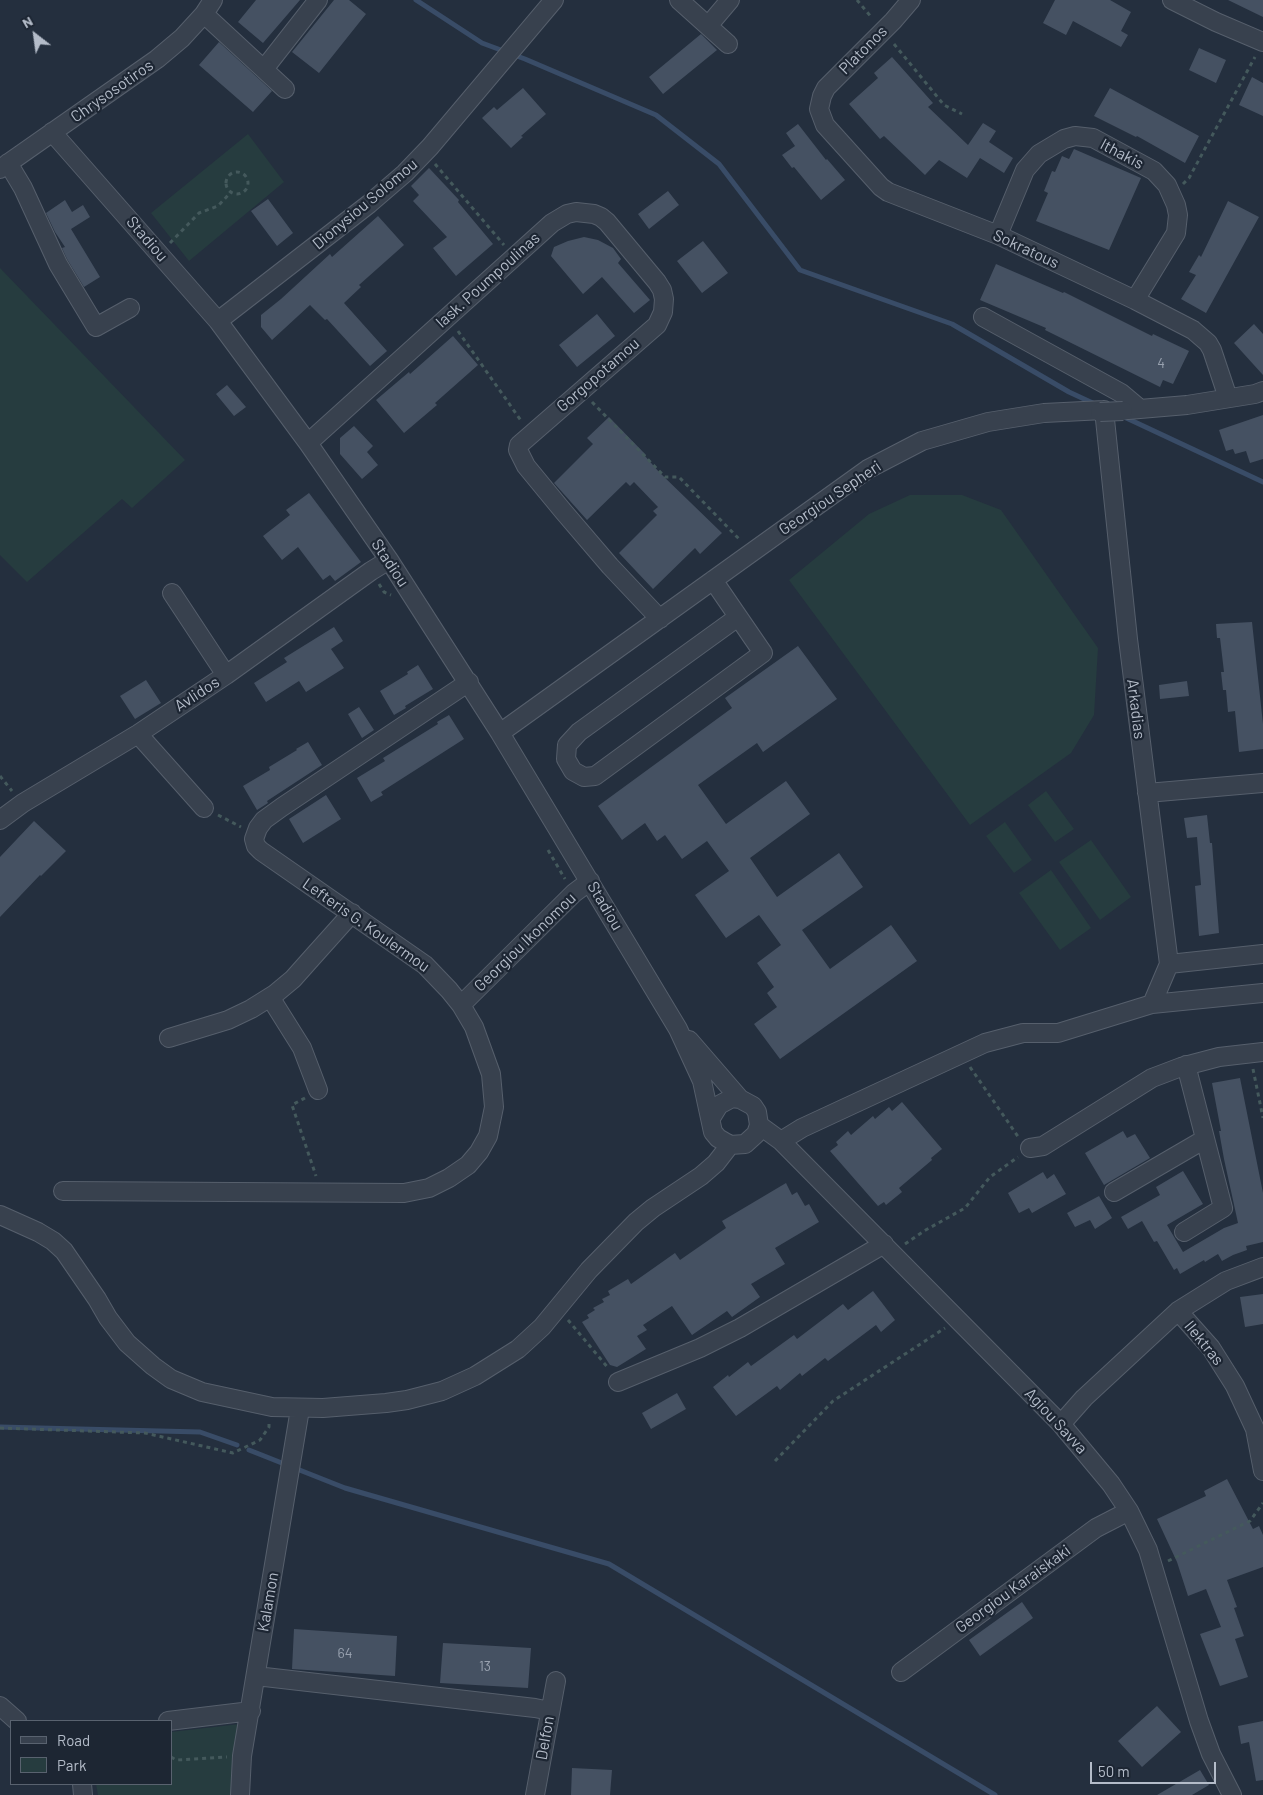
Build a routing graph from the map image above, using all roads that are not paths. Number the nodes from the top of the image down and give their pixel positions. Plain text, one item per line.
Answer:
1 (318, 0) edge
2 (679, 0) edge
3 (730, 0) edge
4 (911, 0) edge
5 (1172, 0) edge
6 (552, 1) edge
7 (208, 7) edge
8 (708, 26) junction
9 (1263, 42) edge
10 (728, 44) dead end
11 (264, 69) junction
12 (285, 89) dead end
13 (820, 104) joint
14 (52, 132) junction
15 (4, 166) edge
16 (998, 235) junction
17 (664, 298) joint
18 (1135, 300) junction
19 (130, 308) dead end
20 (983, 317) dead end
21 (218, 321) junction
22 (1263, 391) edge
23 (1228, 398) junction
24 (1131, 410) junction
25 (1102, 411) junction
26 (308, 443) junction
27 (389, 560) junction
28 (714, 580) junction
29 (172, 593) dead end
30 (738, 617) junction
31 (660, 618) junction
32 (226, 675) junction
33 (469, 682) junction
34 (500, 733) junction
35 (138, 734) junction
36 (1263, 783) edge
37 (1147, 793) junction
38 (204, 808) road end
39 (0, 820) edge
40 (590, 881) junction
41 (352, 914) junction
42 (1263, 954) edge
43 (1169, 964) junction
44 (1263, 993) edge
45 (270, 997) junction
46 (1152, 1004) junction
47 (461, 1005) junction
48 (678, 1029) junction
49 (169, 1038) dead end
50 (1256, 1053) edge
51 (1186, 1066) junction
52 (318, 1090) road end
53 (740, 1099) junction
54 (711, 1118) junction
55 (759, 1126) junction
56 (1205, 1139) junction
57 (781, 1141) junction
58 (730, 1145) junction
59 (1030, 1148) road end
60 (63, 1191) dead end
61 (1114, 1192) dead end
62 (0, 1215) edge
63 (1184, 1232) dead end
64 (888, 1249) junction
65 (1263, 1267) edge
66 (1178, 1311) junction
67 (618, 1382) road end
68 (300, 1409) junction
69 (1061, 1424) junction
70 (1263, 1471) edge
71 (1129, 1511) junction
72 (900, 1672) dead end
73 (256, 1676) junction
74 (556, 1681) dead end
75 (0, 1706) edge
76 (251, 1710) junction
77 (550, 1712) junction
78 (16, 1720) edge
79 (172, 1720) edge
80 (240, 1795) edge
81 (535, 1795) edge
82 (1232, 1795) edge

1 - 11 street
2 - 8 street
3 - 8 street
4 - 13 street, Platonos
5 - 9 street
6 - 21 street, Dionysiou Solomou
7 - 11 street
7 - 14 street, Chrysosotiros
8 - 10 street
11 - 12 street
13 - 16 street, Sokratous
14 - 15 street, Chrysosotiros
14 - 21 street, Stadiou
15 - 19 street
16 - 18 street, Sokratous
16 - 18 street, Ithakis
17 - 26 street, lask. Poumpoulinas
17 - 31 street, Gorgopotamou
18 - 23 street, Sokratous
20 - 24 street
21 - 26 street, Stadiou
22 - 23 street, Georgiou Sepheri
23 - 24 street, Georgiou Sepheri
24 - 25 street, Georgiou Sepheri, bridge
25 - 28 street, Georgiou Sepheri
25 - 37 street, Arkadias
26 - 27 street, Stadiou
27 - 32 street, Avlidos
27 - 33 street, Stadiou
28 - 30 street
28 - 31 street, Georgiou Sepheri
29 - 32 street
30 - 30 street
31 - 34 street, Georgiou Sepheri
32 - 35 street, Avlidos
33 - 34 street, Stadiou
33 - 41 street, Lefteris G. Koulermou
34 - 40 street, Stadiou
35 - 38 street
35 - 39 street, Avlidos
36 - 37 street
37 - 43 street, Arkadias
40 - 47 street, Georgiou Ikonomou
40 - 48 street, Stadiou
41 - 45 street
41 - 47 street, Lefteris G. Koulermou
42 - 43 street
43 - 46 street
44 - 46 street
45 - 49 street
45 - 52 street
46 - 57 street
47 - 60 street, Lefteris G. Koulermou
48 - 53 street, Stadiou
48 - 54 street, Stadiou
50 - 51 street
51 - 56 street
51 - 59 street
53 - 54 street
53 - 55 street
54 - 58 street
55 - 57 street, Agiou Savva
55 - 58 street
56 - 61 street
56 - 63 street
57 - 64 street, Agiou Savva
58 - 68 street
62 - 68 street
64 - 67 street
64 - 69 street, Agiou Savva
65 - 66 street
66 - 69 street, Ilektras
66 - 70 street, Ilektras
68 - 73 street, Kalamon
69 - 71 street, Agiou Savva
71 - 72 street, Georgiou Karaiskaki
71 - 82 street, Agiou Savva
73 - 76 street, Kalamon
73 - 77 street
74 - 77 street, Delfon
75 - 78 street
76 - 79 street
76 - 80 street, Kalamon
77 - 81 street, Delfon

